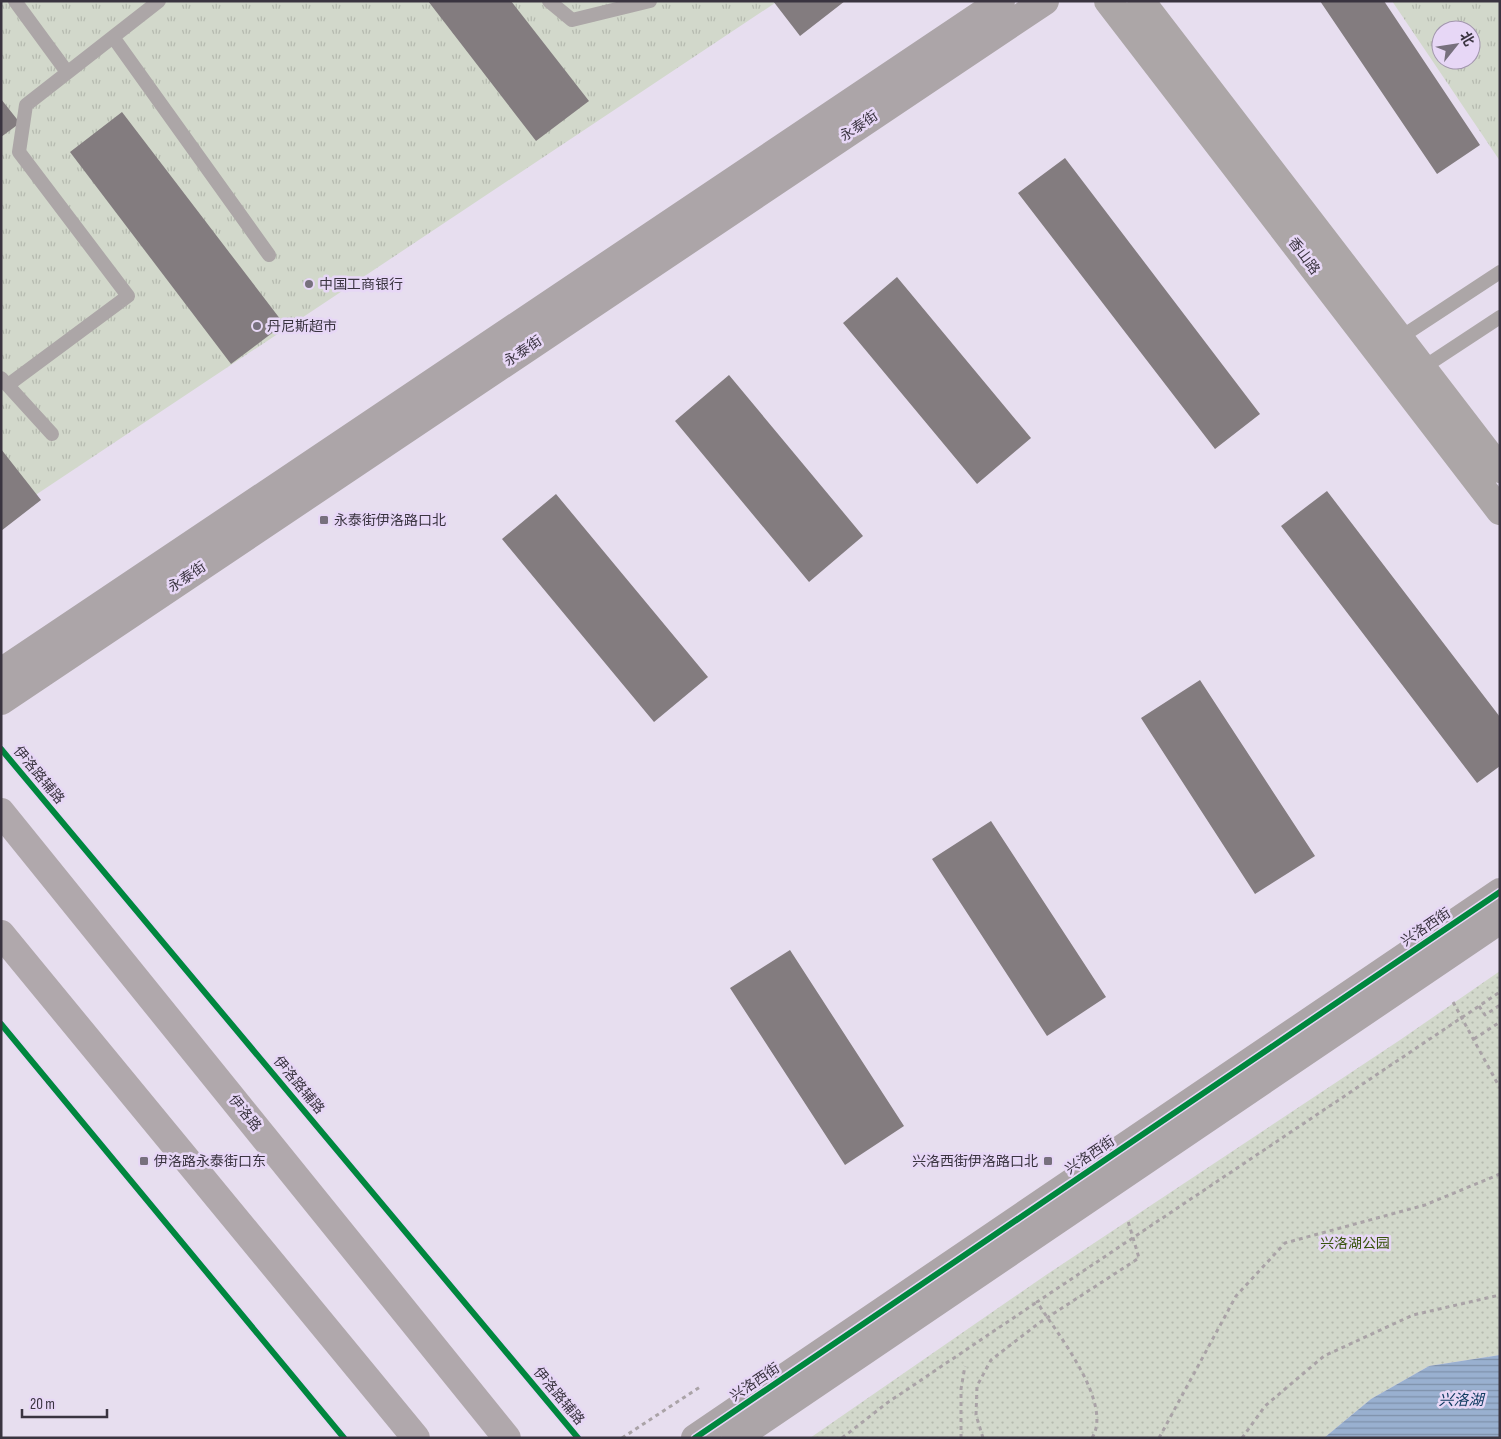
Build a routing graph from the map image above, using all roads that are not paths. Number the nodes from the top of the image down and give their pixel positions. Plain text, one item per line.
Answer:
1 (15, 1) edge
2 (159, 1) edge
3 (549, 1) edge
4 (650, 1) edge
5 (1001, 1) edge
6 (1045, 1) edge
7 (1108, 1) edge
8 (1141, 1) edge
9 (113, 37) junction
10 (67, 72) junction
11 (269, 255) dead end
12 (1500, 272) edge
13 (1500, 317) edge
14 (1389, 346) junction
15 (1412, 376) junction
16 (5, 381) edge
17 (52, 434) dead end
18 (1500, 469) edge
19 (1500, 511) edge
20 (1, 672) edge
21 (1, 701) edge
22 (1, 812) edge
23 (1500, 892) edge
24 (1500, 920) edge
25 (1, 934) edge
26 (416, 1438) edge
27 (507, 1438) edge
28 (695, 1438) edge
29 (736, 1438) edge

1 - 10 lane
2 - 9 lane
3 - 4 lane
5 - 20 main road, 永泰街
6 - 21 main road, 永泰街
7 - 14 street, 香山路
8 - 14 street, 香山路
9 - 10 lane
9 - 11 lane
10 - 16 lane
12 - 14 lane
13 - 15 lane
14 - 15 street, 香山路
15 - 18 street, 香山路
15 - 19 street, 香山路
16 - 17 lane
22 - 27 main road, 伊洛路
23 - 28 main road, 兴洛西街
24 - 29 main road
25 - 26 main road

